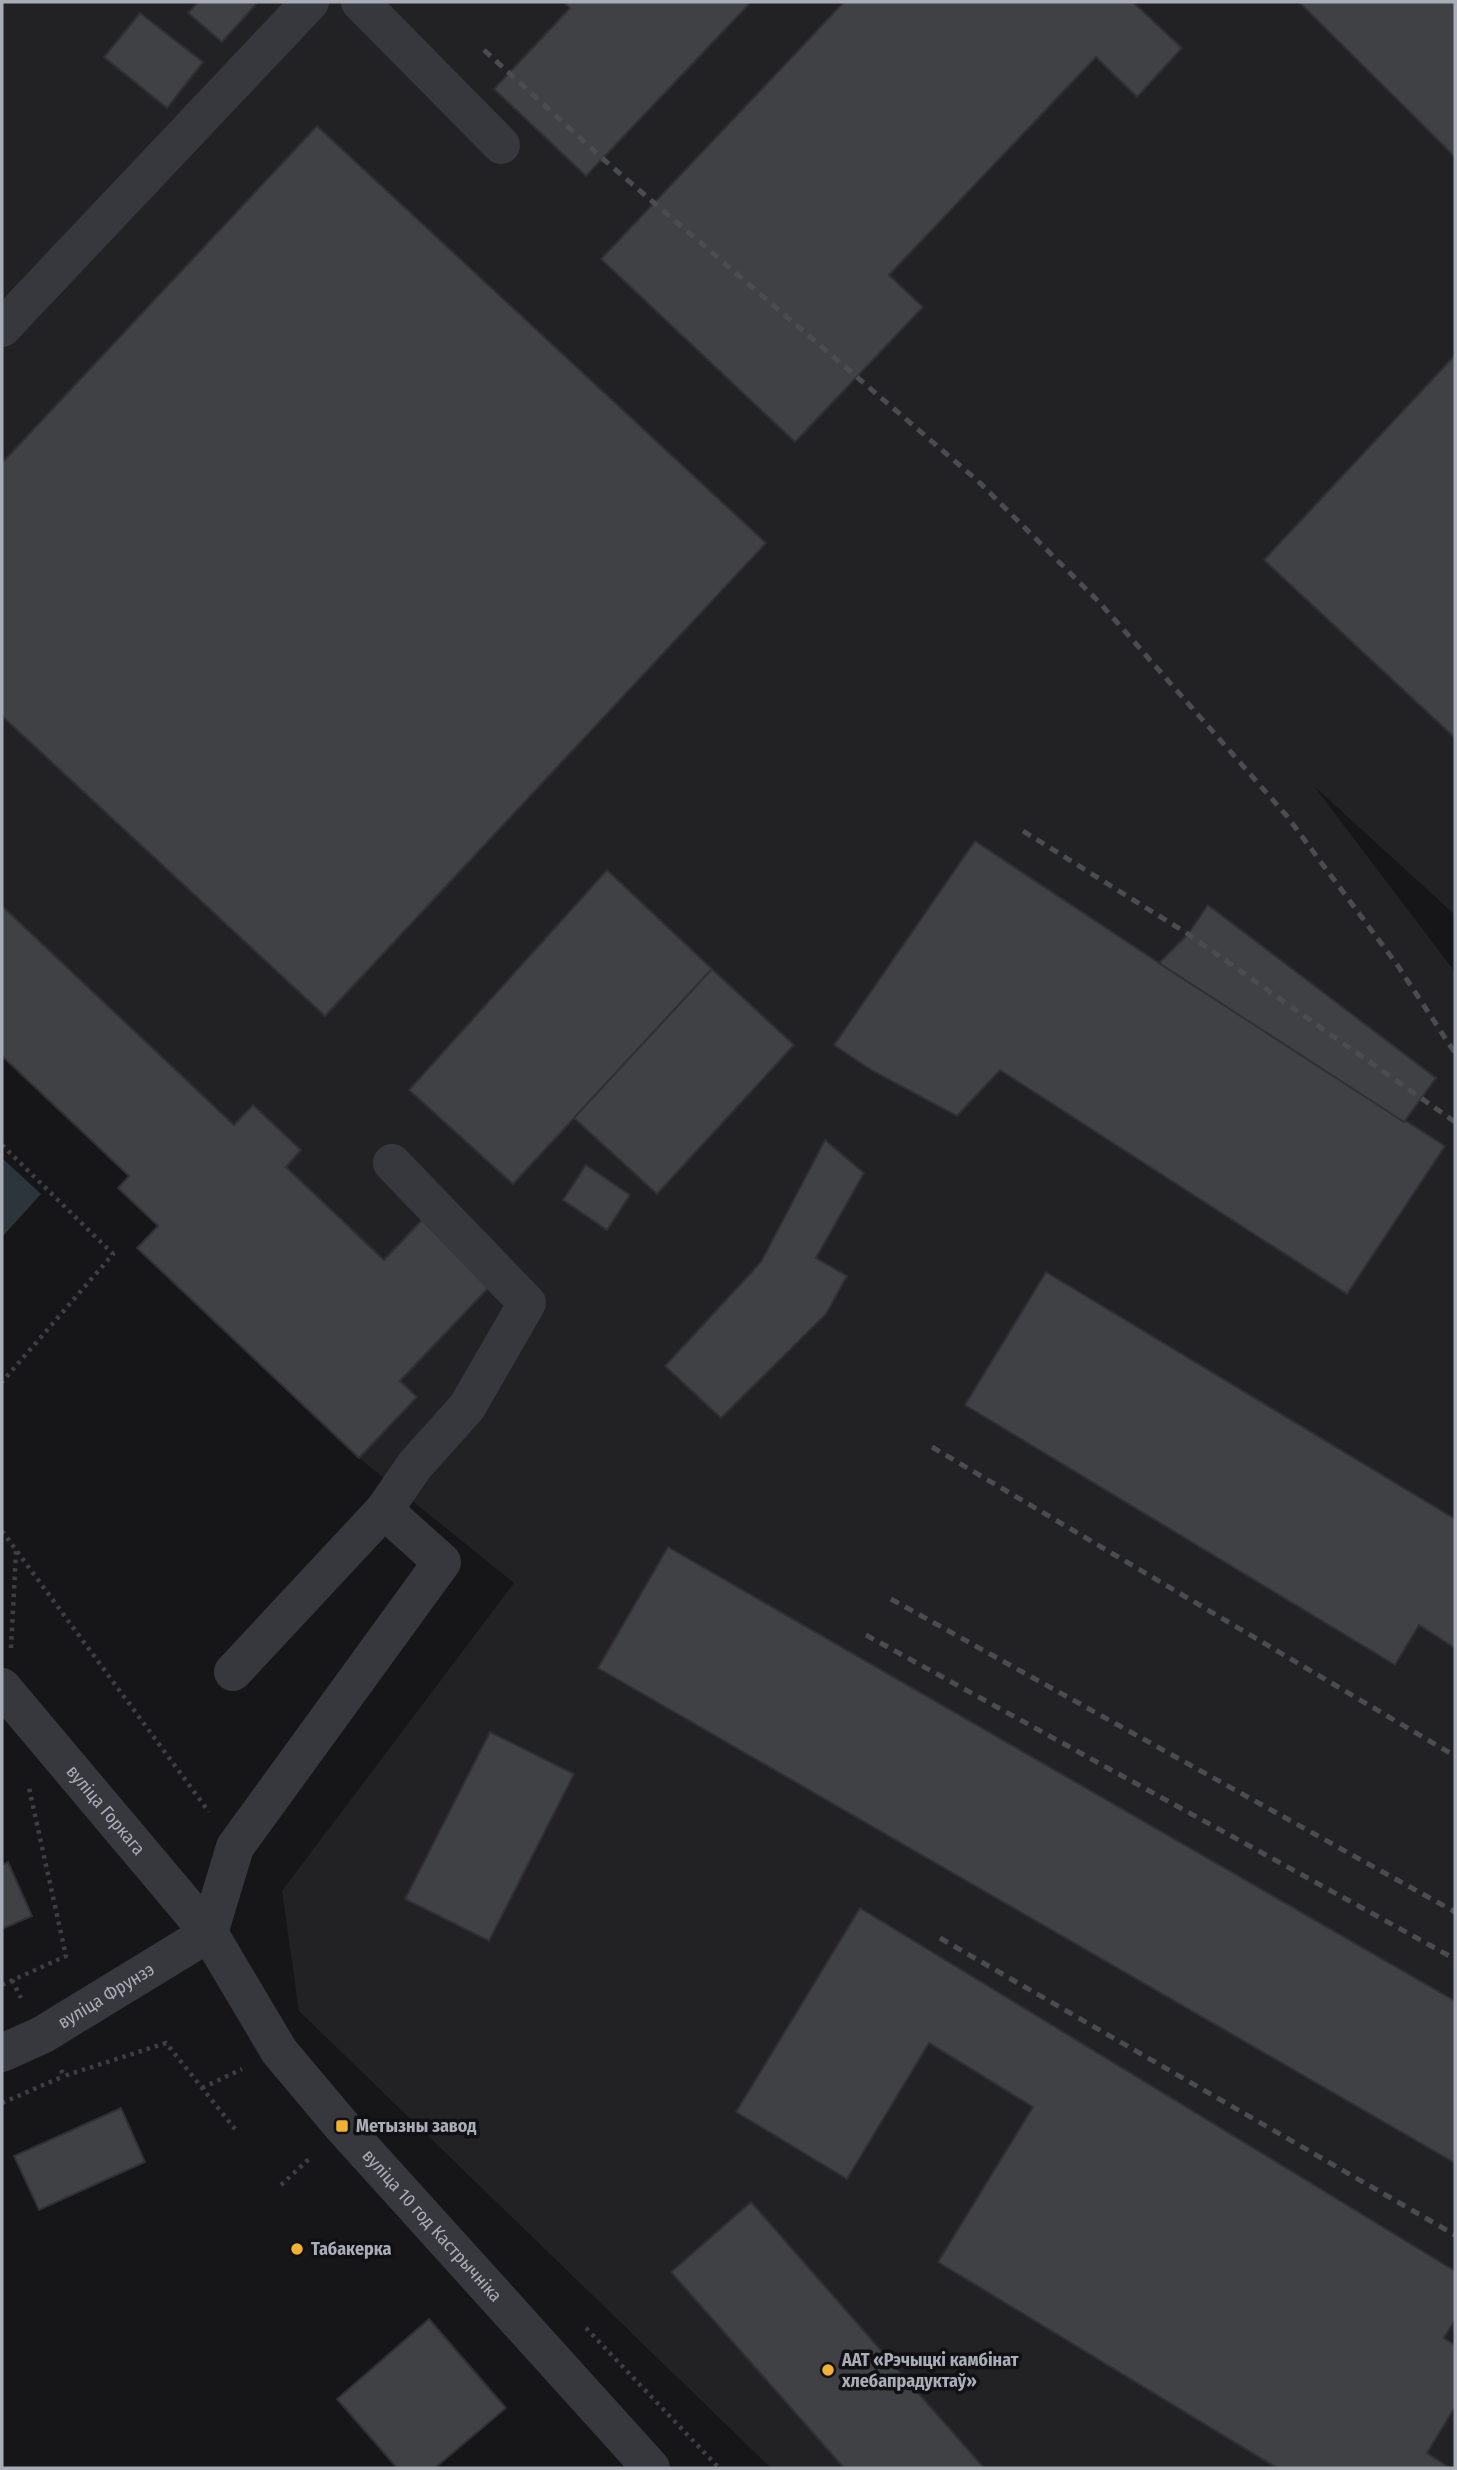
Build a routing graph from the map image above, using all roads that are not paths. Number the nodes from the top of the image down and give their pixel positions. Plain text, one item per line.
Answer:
1 (310, 2) edge
2 (360, 2) edge
3 (501, 145) dead end
4 (2, 328) edge
5 (392, 1163) dead end
6 (384, 1510) junction
7 (233, 1672) dead end
8 (2, 1687) edge
9 (209, 1933) junction
10 (2, 2053) edge
11 (651, 2468) edge

1 - 4 street
2 - 3 street
5 - 6 street
6 - 7 street
6 - 9 street
8 - 9 street, вуліца Горкага
9 - 10 street, вуліца Фрунзэ
9 - 11 street, вуліца 10 год Кастрычніка

